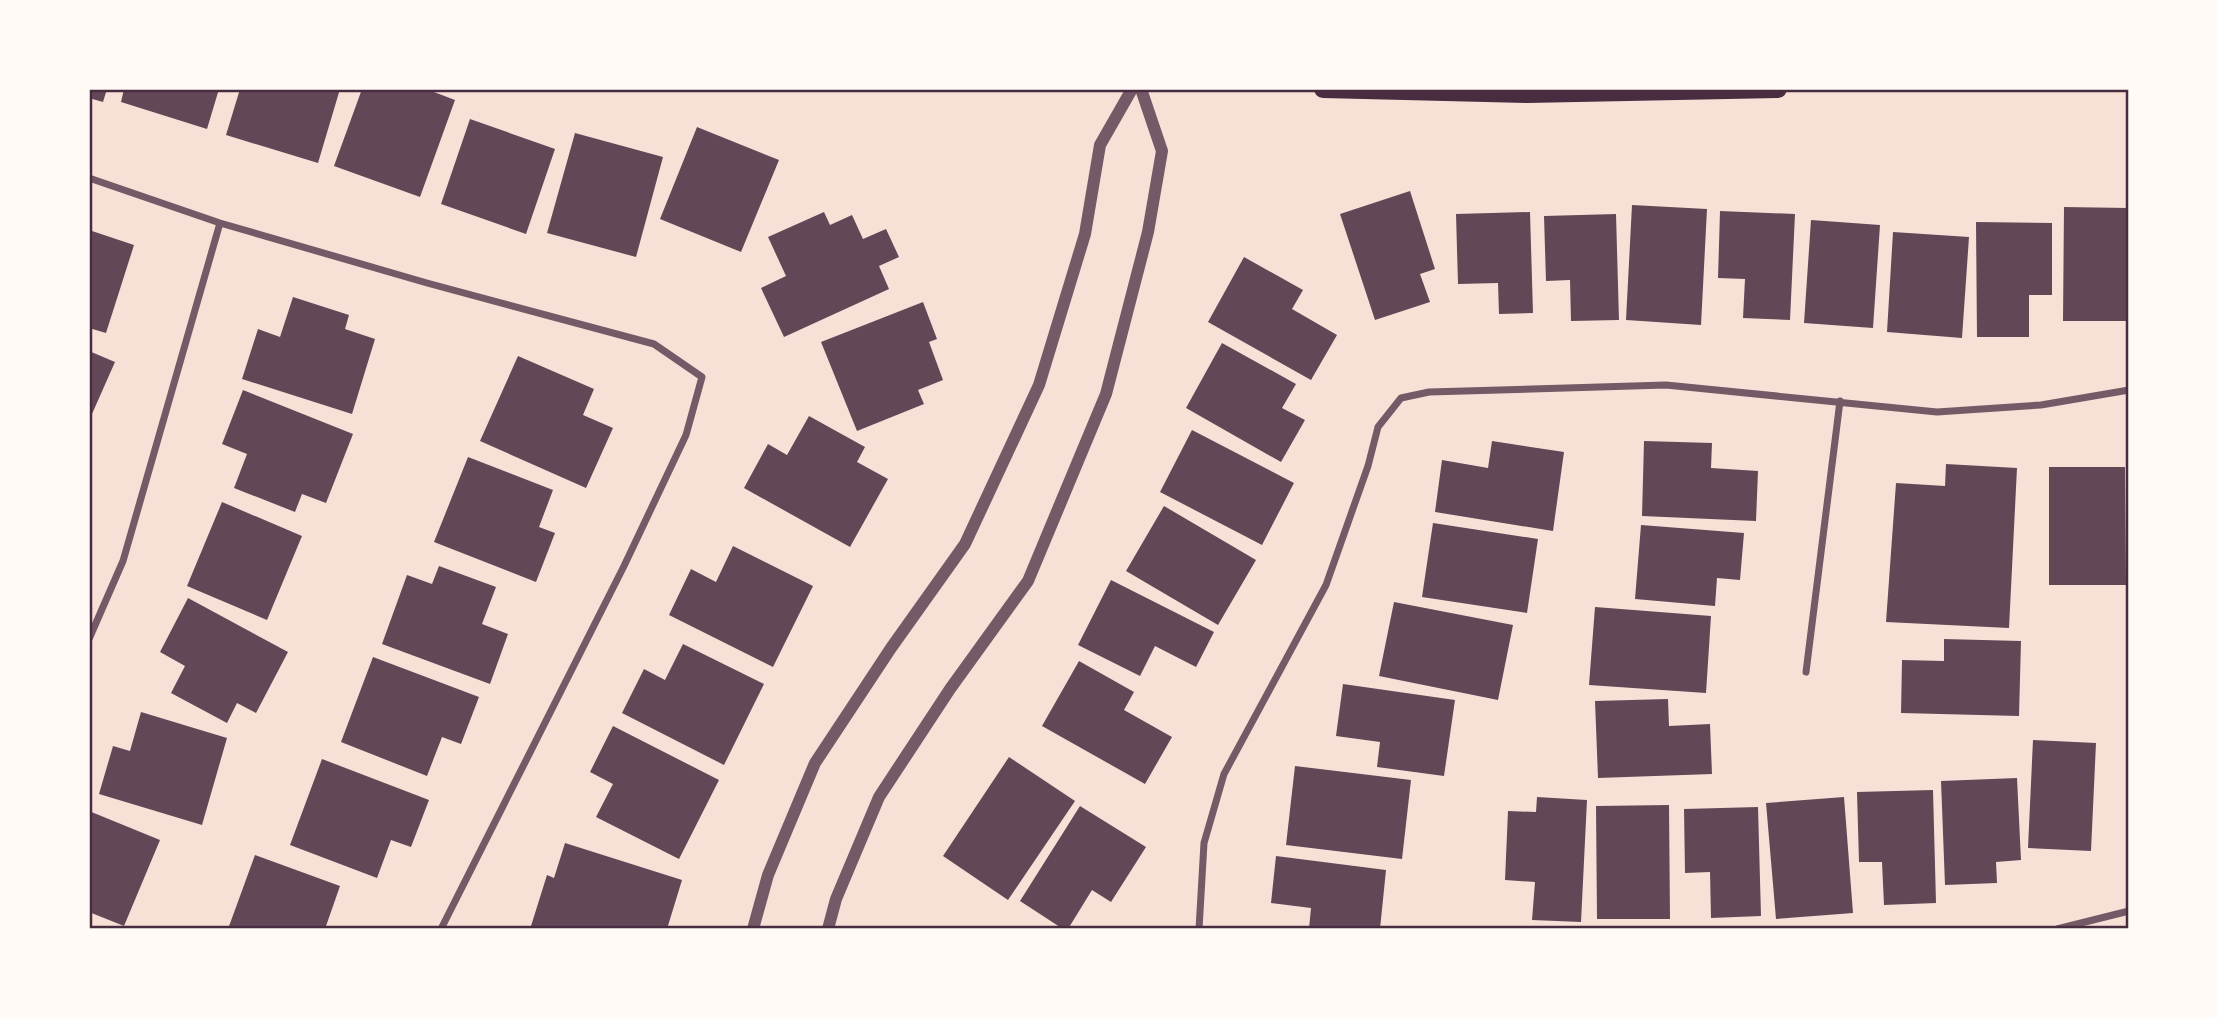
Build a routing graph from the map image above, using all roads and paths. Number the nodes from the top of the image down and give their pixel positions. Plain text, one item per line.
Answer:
1 (1132, 89) edge
2 (1141, 89) edge
3 (1323, 89) edge
4 (1778, 89) edge
5 (89, 178) edge
6 (220, 223) junction
7 (2129, 390) edge
8 (1840, 401) junction
9 (89, 639) edge
10 (1805, 672) dead end
11 (2129, 911) edge
12 (442, 929) edge
13 (753, 929) edge
14 (828, 929) edge
15 (1199, 929) edge
16 (2057, 929) edge

1 - 13 street
2 - 14 street
3 - 4 main road
5 - 6 street
6 - 9 street
6 - 12 street
7 - 8 street
8 - 10 street
8 - 15 street
11 - 16 street

